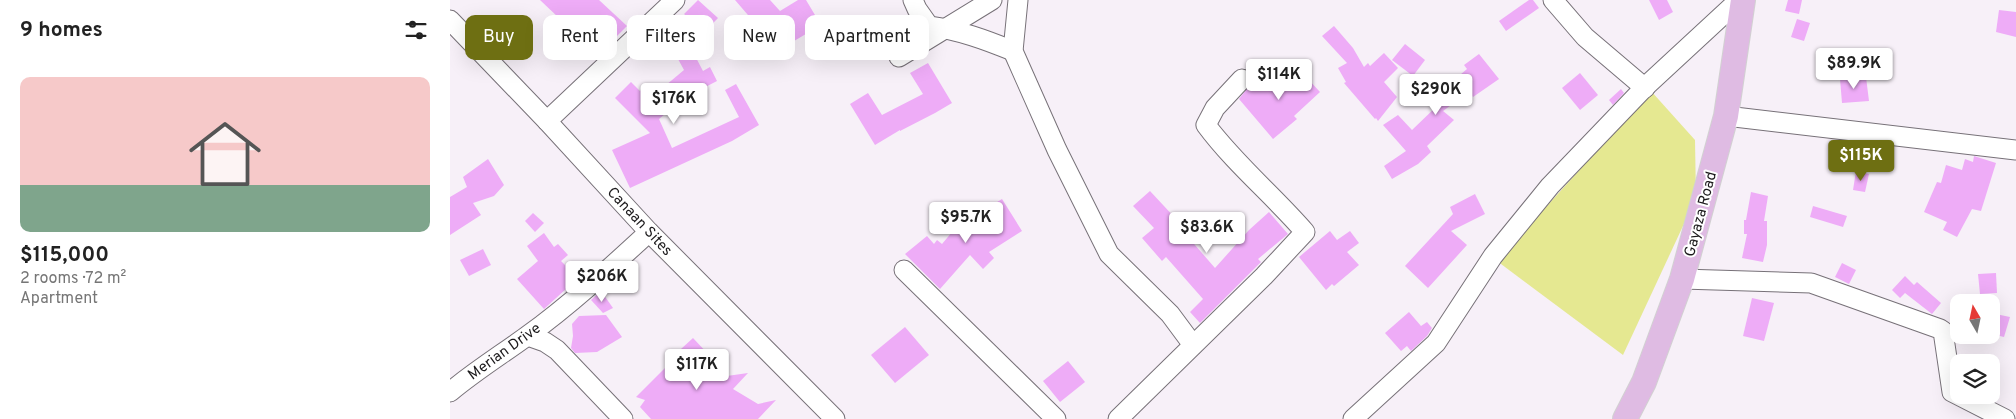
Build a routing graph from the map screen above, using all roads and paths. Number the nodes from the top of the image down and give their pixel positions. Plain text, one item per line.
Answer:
1 (675, 0) edge
2 (913, 0) edge
3 (992, 0) edge
4 (1018, 0) edge
5 (1553, 0) edge
6 (1739, 0) edge
7 (1743, 0) edge
8 (450, 20) edge
9 (947, 28) junction
10 (929, 39) edge
11 (1013, 51) junction
12 (1242, 79) dead end
13 (1645, 88) junction
14 (1726, 116) junction
15 (547, 121) junction
16 (2016, 150) edge
17 (649, 232) junction
18 (904, 270) dead end
19 (1682, 280) junction
20 (528, 336) junction
21 (1193, 345) junction
22 (450, 392) edge
23 (623, 419) edge
24 (835, 419) edge
25 (1056, 419) edge
26 (1118, 419) edge
27 (1353, 419) edge
28 (1625, 419) edge
29 (2005, 419) edge

1 - 15 street
2 - 9 street
3 - 9 street
4 - 11 street
5 - 13 street
6 - 13 street
7 - 14 main road, Gayaza Road
8 - 15 street, Canaan Sites
9 - 10 street
9 - 11 street
11 - 21 street
12 - 21 street
13 - 27 street
14 - 16 street
14 - 19 main road, Gayaza Road
15 - 17 street, Canaan Sites
17 - 20 street, Merian Drive
17 - 24 street, Canaan Sites
18 - 25 street
19 - 28 main road, Gayaza Road
19 - 29 street
20 - 22 street, Merian Drive
20 - 23 street
21 - 26 street

